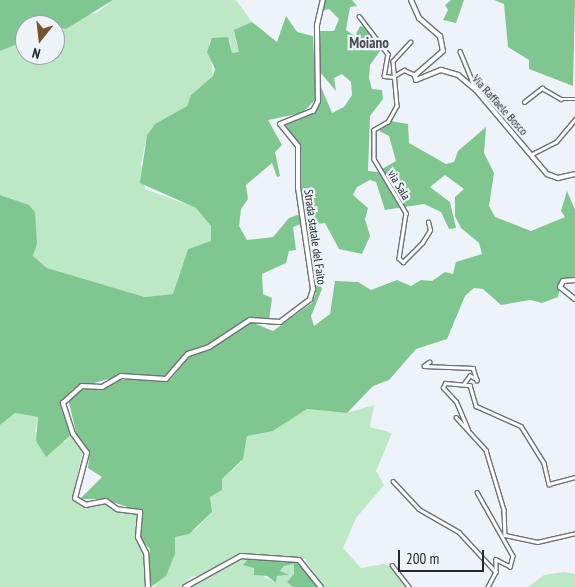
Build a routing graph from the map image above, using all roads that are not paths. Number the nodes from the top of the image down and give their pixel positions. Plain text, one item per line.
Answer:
1 (323, 0) edge
2 (411, 0) edge
3 (359, 16) dead end
4 (411, 42) dead end
5 (460, 51) dead end
6 (415, 75) junction
7 (394, 76) junction
8 (476, 90) junction
9 (575, 99) edge
10 (524, 102) dead end
11 (575, 119) edge
12 (532, 154) junction
13 (575, 174) edge
14 (428, 222) dead end
15 (575, 280) edge
16 (575, 299) edge
17 (430, 362) dead end
18 (465, 383) junction
19 (456, 417) dead end
20 (468, 430) junction
21 (575, 477) edge
22 (393, 481) dead end
23 (477, 492) dead end
24 (575, 534) edge
25 (505, 535) junction
26 (392, 565) dead end
27 (496, 572) junction
28 (148, 587) edge
29 (185, 587) edge
30 (321, 587) edge
31 (409, 587) edge
32 (488, 587) edge

1 - 28 street, Strada statale del Faito
2 - 6 street
3 - 7 street
4 - 7 street
5 - 8 street
6 - 7 street
6 - 8 street, Via Raffaele Bosco
7 - 14 street, via Sala
8 - 12 street, Via Raffaele Bosco
9 - 10 street
11 - 12 street
12 - 13 street, Via Raffaele Bosco
15 - 16 street
17 - 18 street
18 - 20 street
18 - 21 street
19 - 20 street
20 - 25 street
22 - 27 street
23 - 25 street
24 - 25 street
25 - 27 street
26 - 31 street
27 - 32 street
29 - 30 street

